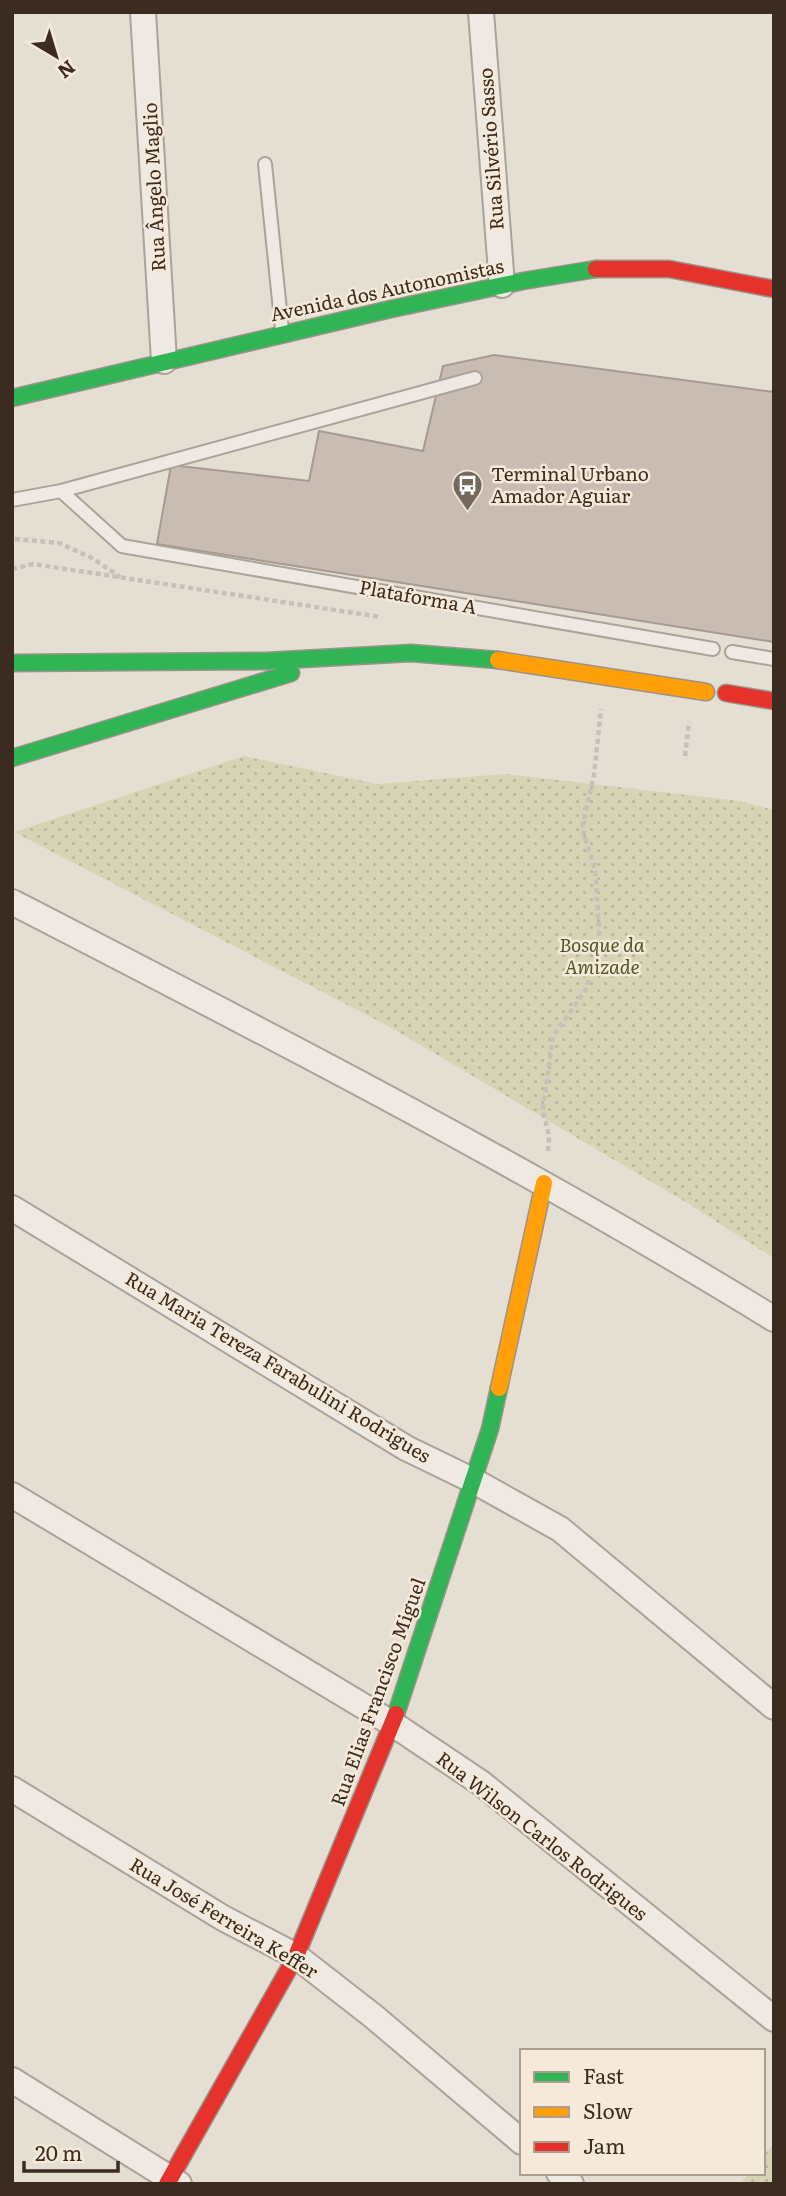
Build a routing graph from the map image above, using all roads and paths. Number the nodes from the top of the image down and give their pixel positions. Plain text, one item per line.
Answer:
1 (144, 12) edge
2 (481, 12) edge
3 (265, 164) dead end
4 (502, 285) junction
5 (774, 289) edge
6 (282, 334) junction
7 (164, 361) junction
8 (475, 378) dead end
9 (12, 398) edge
10 (61, 491) junction
11 (12, 500) edge
12 (15, 539) dead end
13 (12, 569) edge
14 (121, 577) junction
15 (388, 618) dead end
16 (713, 649) dead end
17 (732, 652) dead end
18 (340, 659) junction
19 (774, 659) edge
20 (12, 663) edge
21 (610, 676) junction
22 (706, 692) dead end
23 (726, 694) dead end
24 (774, 701) edge
25 (12, 758) edge
26 (12, 902) edge
27 (544, 1183) junction
28 (12, 1208) edge
29 (774, 1318) edge
30 (474, 1481) junction
31 (12, 1496) edge
32 (774, 1707) edge
33 (393, 1724) junction
34 (12, 1789) edge
35 (296, 1956) junction
36 (774, 2019) edge
37 (12, 2080) edge
38 (520, 2140) edge
39 (172, 2182) edge

1 - 7 street, Rua Ângelo Maglio
2 - 4 street, Rua Silvério Sasso
3 - 6 lane
4 - 5 main road, Avenida dos Autonomistas
4 - 6 main road, Avenida dos Autonomistas
6 - 7 main road, Avenida dos Autonomistas
7 - 9 main road, Avenida dos Autonomistas
8 - 10 lane
10 - 11 lane
10 - 16 lane, Plataforma A
12 - 14 path
13 - 14 path
14 - 15 path
17 - 19 lane
18 - 20 main road
18 - 21 main road
18 - 25 main road
21 - 22 main road
21 - 27 path
23 - 24 main road
26 - 27 street
27 - 29 street
27 - 30 main road, Rua Elias Francisco Miguel
28 - 30 street, Rua Maria Tereza Farabulini Rodrigues
30 - 32 street, Rua Maria Tereza Farabulini Rodrigues
30 - 33 main road, Rua Elias Francisco Miguel
31 - 33 street, Rua Wilson Carlos Rodrigues
33 - 35 main road, Rua Elias Francisco Miguel
33 - 36 street, Rua Wilson Carlos Rodrigues
34 - 35 street, Rua José Ferreira Keffer
35 - 38 street, Rua José Ferreira Keffer
35 - 39 main road, Rua Elias Francisco Miguel
37 - 39 street

